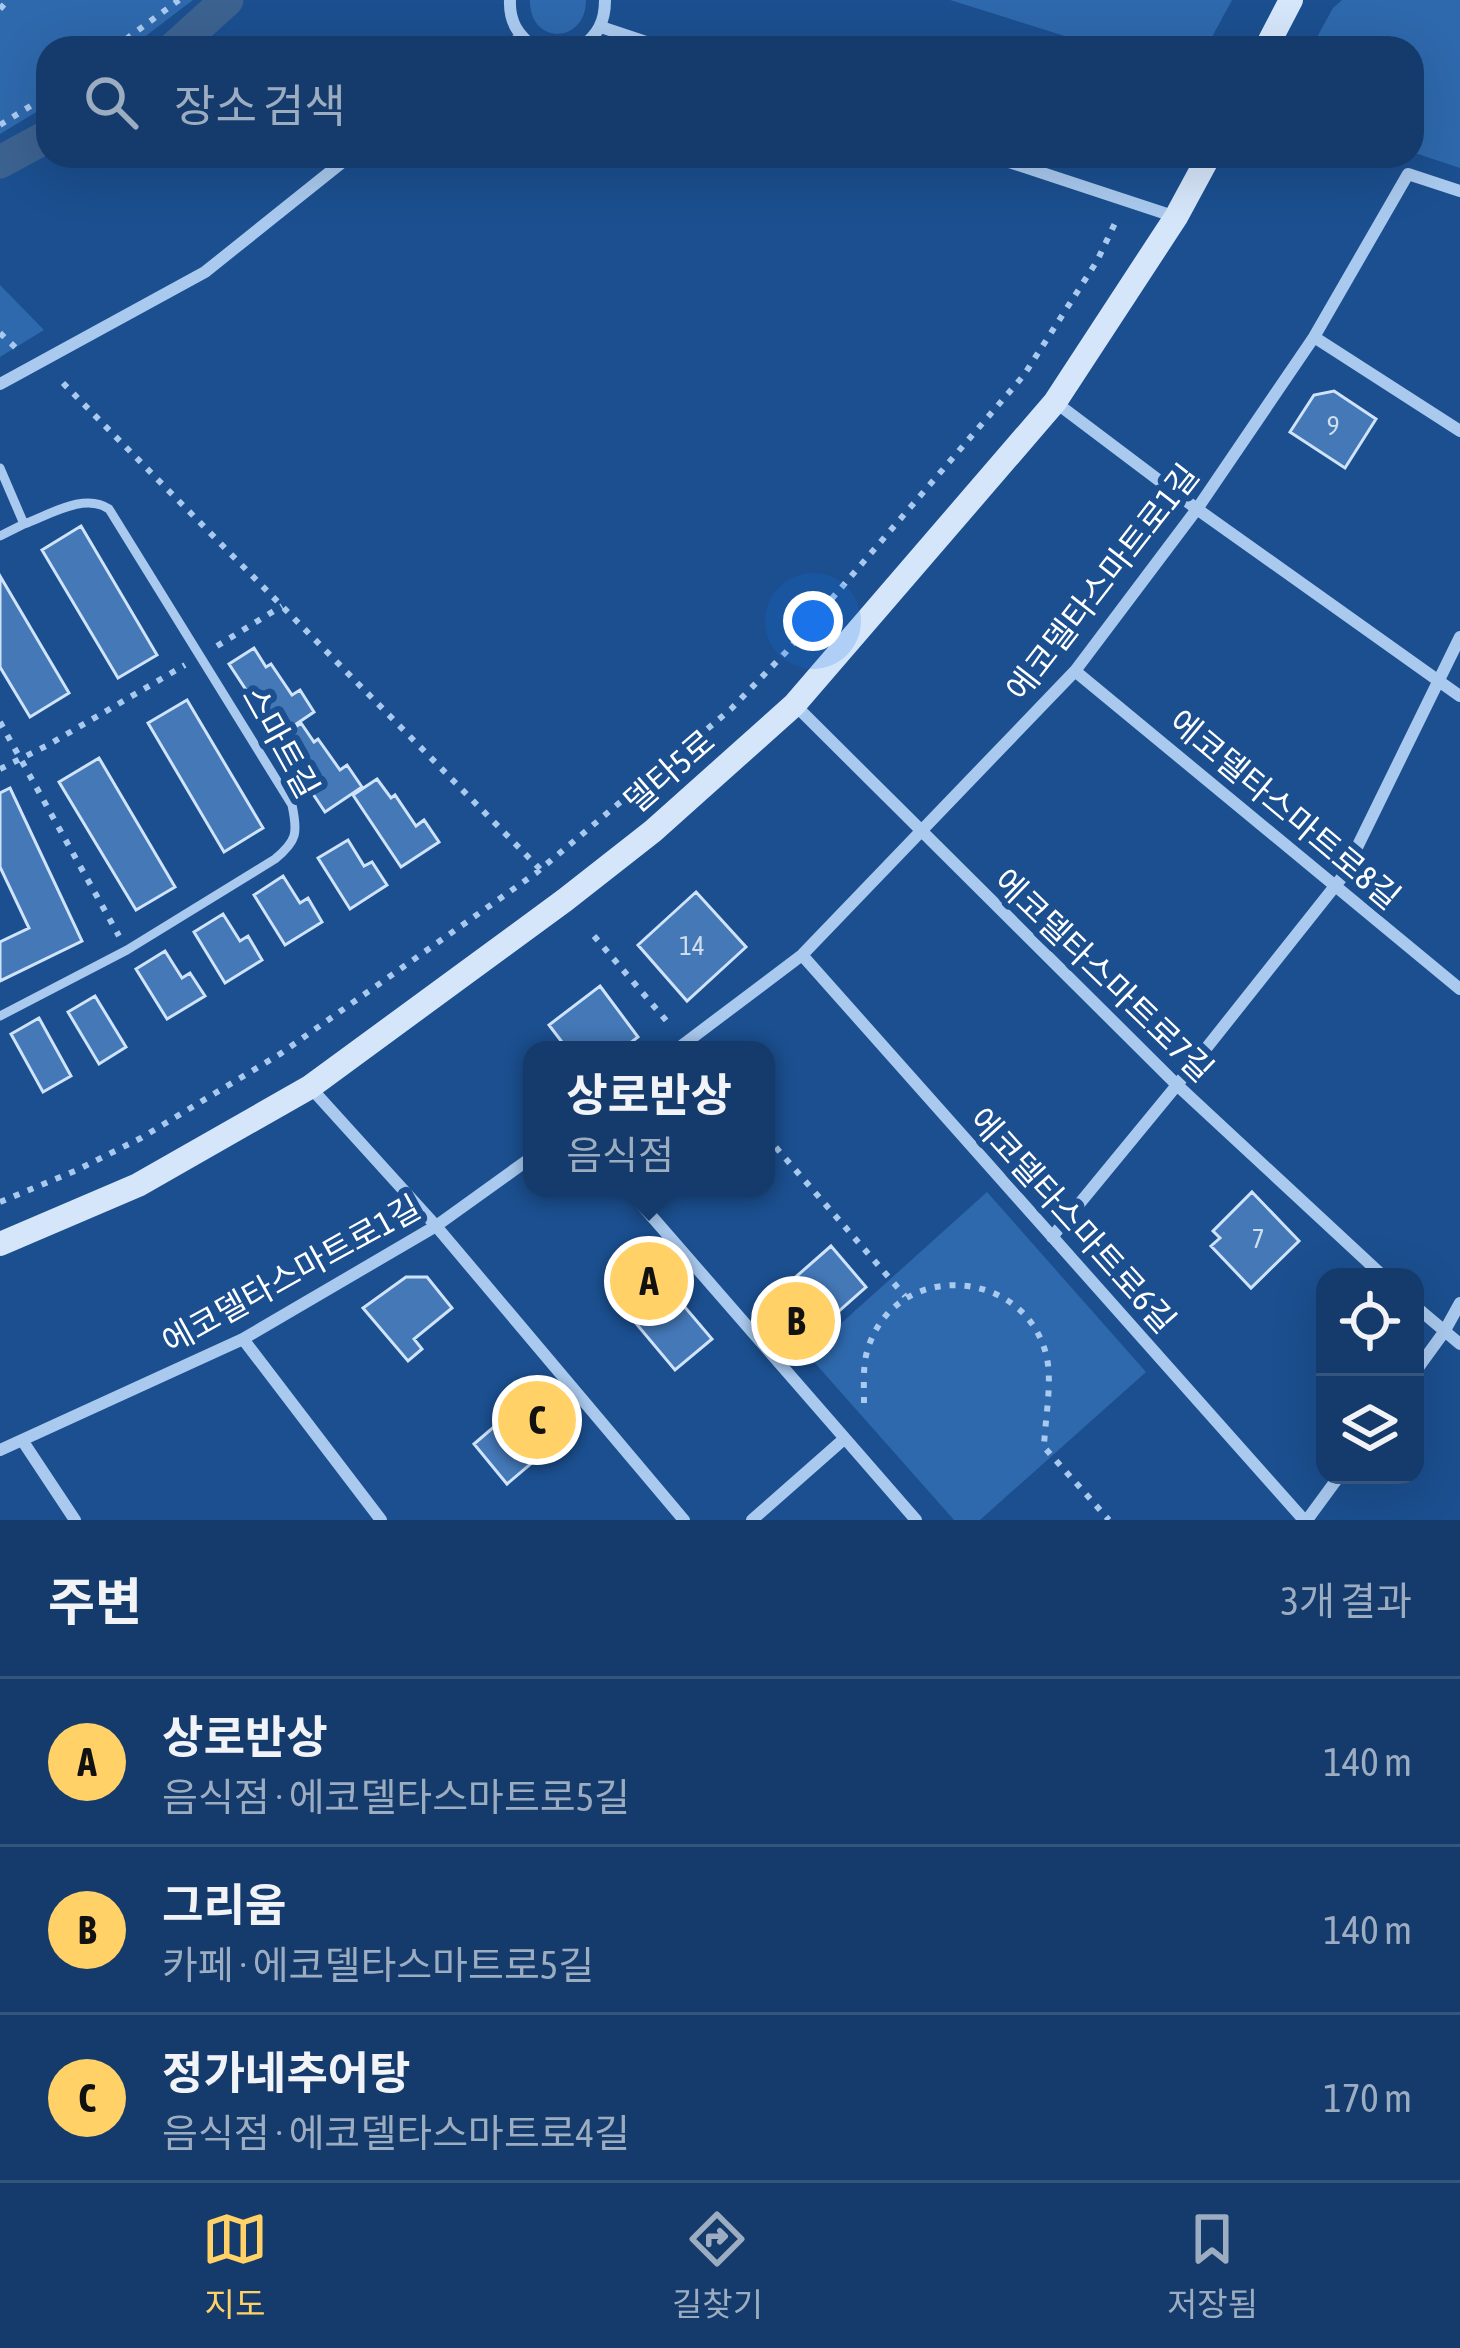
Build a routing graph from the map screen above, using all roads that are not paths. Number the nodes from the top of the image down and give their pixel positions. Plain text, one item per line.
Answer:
1 (511, 0) edge
2 (605, 0) edge
3 (1292, 0) edge
4 (601, 27) junction
5 (521, 36) edge
6 (595, 36) edge
7 (628, 36) edge
8 (1272, 36) edge
9 (335, 168) edge
10 (1027, 168) edge
11 (1203, 168) edge
12 (1460, 190) edge
13 (1176, 217) junction
14 (1314, 338) junction
15 (0, 384) edge
16 (1054, 402) junction
17 (1460, 431) edge
18 (0, 469) edge
19 (1197, 509) junction
20 (24, 524) junction
21 (0, 536) edge
22 (1460, 637) edge
23 (1075, 671) junction
24 (1438, 680) junction
25 (1460, 696) edge
26 (794, 704) junction
27 (921, 833) junction
28 (1335, 886) junction
29 (802, 955) junction
30 (1460, 989) edge
31 (0, 1016) edge
32 (688, 1041) edge
33 (1177, 1085) junction
34 (310, 1087) junction
35 (523, 1163) edge
36 (634, 1197) edge
37 (436, 1226) junction
38 (1052, 1238) junction
39 (0, 1244) edge
40 (1374, 1268) edge
41 (1460, 1304) edge
42 (1424, 1314) edge
43 (1444, 1333) junction
44 (243, 1339) junction
45 (1460, 1344) edge
46 (1424, 1360) edge
47 (844, 1439) junction
48 (22, 1440) junction
49 (0, 1450) edge
50 (1333, 1484) edge
51 (75, 1520) edge
52 (381, 1520) edge
53 (684, 1520) edge
54 (752, 1520) edge
55 (916, 1520) edge
56 (1305, 1520) edge

1 - 5 street
2 - 4 street
3 - 8 street
4 - 6 street
4 - 7 street
9 - 15 street
10 - 13 street
11 - 13 street, 델타5로
12 - 14 street, 에코델타스마트로1길
13 - 16 street, 델타5로
14 - 17 street
14 - 19 street, 에코델타스마트로1길
16 - 19 street
16 - 26 street, 델타5로
18 - 20 lane
19 - 23 street, 에코델타스마트로1길
19 - 24 street
20 - 21 lane, 스마트길
20 - 31 lane, 스마트길
22 - 24 street
23 - 27 street, 에코델타스마트로1길
23 - 28 street, 에코델타스마트로8길
24 - 25 street
24 - 28 street
26 - 27 street, 에코델타스마트로7길
26 - 34 street, 델타5로
27 - 29 street, 에코델타스마트로1길
27 - 33 street, 에코델타스마트로7길
28 - 30 street, 에코델타스마트로8길
28 - 33 street
29 - 32 street, 에코델타스마트로1길
29 - 38 street, 에코델타스마트로6길
33 - 38 street
33 - 40 street, 에코델타스마트로7길
34 - 37 street
34 - 39 street, 델타5로
35 - 37 street, 에코델타스마트로1길
36 - 47 street
37 - 44 street, 에코델타스마트로1길
37 - 53 street
38 - 56 street, 에코델타스마트로6길
41 - 43 street
42 - 43 street
43 - 45 street
43 - 46 street
44 - 48 street, 에코델타스마트로1길
44 - 52 street
47 - 54 street
47 - 55 street
48 - 49 street, 에코델타스마트로1길
48 - 51 street
50 - 56 street

